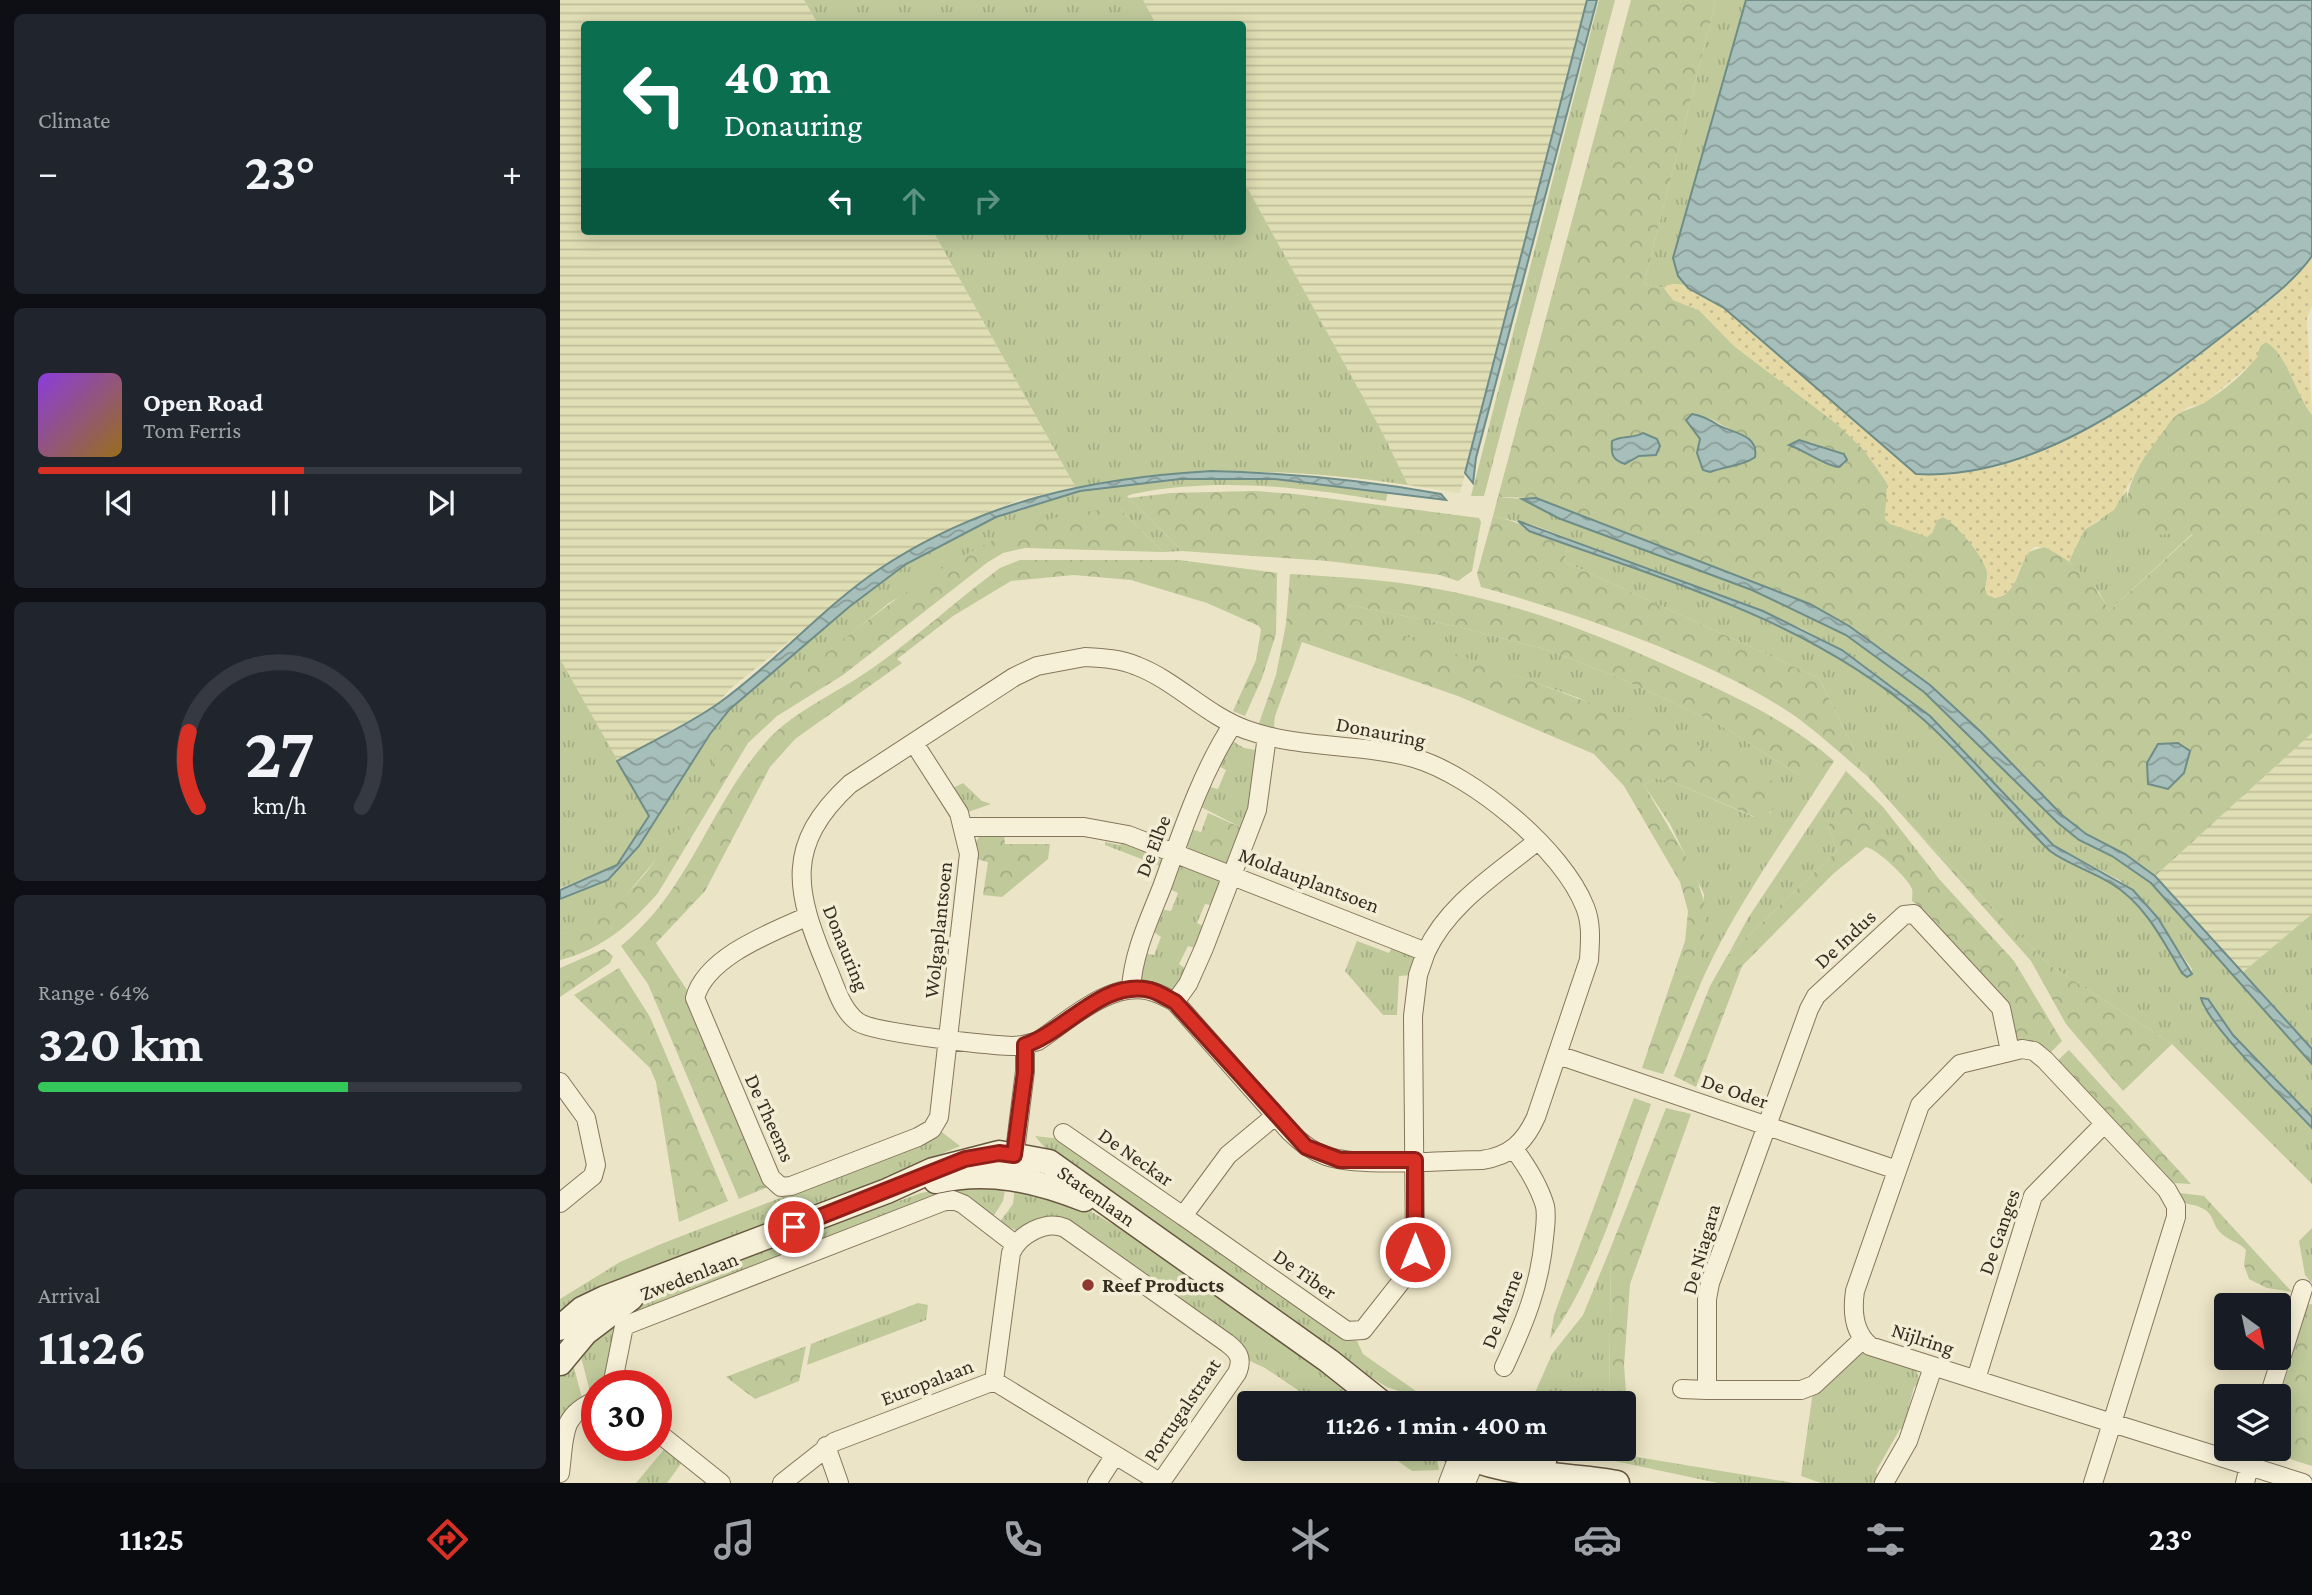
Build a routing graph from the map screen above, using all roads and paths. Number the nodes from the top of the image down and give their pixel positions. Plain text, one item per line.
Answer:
1 (1233, 724) junction
2 (1267, 736) junction
3 (914, 743) junction
4 (964, 827) junction
5 (1536, 842) junction
6 (1175, 853) junction
7 (1233, 875) junction
8 (806, 917) junction
9 (1426, 952) junction
10 (1131, 989) junction
11 (1175, 1002) junction
12 (949, 1038) junction
13 (1025, 1045) junction
14 (2010, 1051) junction
15 (1558, 1055) junction
16 (560, 1082) edge
17 (1275, 1116) junction
18 (2105, 1124) junction
19 (1767, 1126) junction
20 (1063, 1133) dead end
21 (1514, 1149) junction
22 (1415, 1160) junction
23 (1013, 1166) junction
24 (1897, 1170) junction
25 (560, 1203) edge
26 (1183, 1216) junction
27 (1015, 1244) junction
28 (677, 1272) junction
29 (2303, 1289) dead end
30 (560, 1328) edge
31 (1862, 1340) junction
32 (562, 1356) edge
33 (1329, 1361) junction
34 (1504, 1367) dead end
35 (1933, 1367) junction
36 (614, 1370) edge
37 (1976, 1379) junction
38 (994, 1381) junction
39 (2273, 1384) edge
40 (1682, 1389) dead end
41 (1707, 1390) junction
42 (1367, 1391) edge
43 (1385, 1391) edge
44 (581, 1406) edge
45 (2112, 1423) junction
46 (672, 1444) edge
47 (826, 1446) junction
48 (1115, 1455) junction
49 (1462, 1461) edge
50 (1483, 1461) edge
51 (1545, 1461) edge
52 (2249, 1466) edge
53 (560, 1473) edge
54 (1576, 1475) junction
55 (721, 1483) edge
56 (782, 1483) edge
57 (839, 1483) edge
58 (1097, 1483) edge
59 (1161, 1483) edge
60 (1448, 1483) edge
61 (1618, 1483) edge
62 (1885, 1483) edge
63 (2093, 1483) edge
64 (2303, 1483) edge

1 - 2 street, Donauring
1 - 3 street, Donauring
1 - 6 street, De Elbe
2 - 5 street, Donauring
2 - 7 street
3 - 4 street, Wolgaplantsoen
3 - 8 street, Donauring
4 - 6 street
4 - 12 street, Wolgaplantsoen
5 - 9 street
5 - 15 street, Donauring
6 - 7 street, Moldauplantsoen
6 - 10 street, De Elbe
7 - 9 street, Moldauplantsoen
7 - 11 street
8 - 12 street, Donauring
8 - 12 street, De Theems
9 - 22 street
10 - 11 street
10 - 13 street
11 - 17 street
12 - 13 street, Donauring
13 - 23 street
14 - 18 street, Nijlring
14 - 19 street, De Indus
14 - 24 street, Nijlring
15 - 19 street, De Oder
15 - 21 street, Donauring
16 - 25 street
17 - 22 street
17 - 26 street
18 - 37 street, De Ganges
18 - 45 street, Nijlring
19 - 24 street, De Oder
19 - 41 street, De Niagara
20 - 26 street, De Neckar
21 - 22 street
21 - 34 street, De Marne
22 - 26 street, De Tiber
23 - 28 main road, Statenlaan
23 - 33 main road, Statenlaan
24 - 31 street, Nijlring
27 - 36 street, Zwedenlaan
27 - 38 street
27 - 59 street, Portugalstraat
28 - 30 main road, Statenlaan
28 - 32 main road, Statenlaan
29 - 39 street
31 - 35 street, Nijlring
31 - 41 street
33 - 42 main road, Statenlaan
33 - 43 main road, Statenlaan
35 - 37 street, Nijlring
35 - 62 street
37 - 45 street, Nijlring
38 - 47 street, Europalaan
38 - 48 street, Europalaan
40 - 41 street
44 - 53 street
45 - 52 street
45 - 63 street
46 - 55 street
47 - 56 street, Europalaan
47 - 57 street
48 - 58 street
48 - 59 street, Europalaan
49 - 60 street
50 - 54 main road
51 - 54 main road
52 - 64 street
54 - 61 main road

